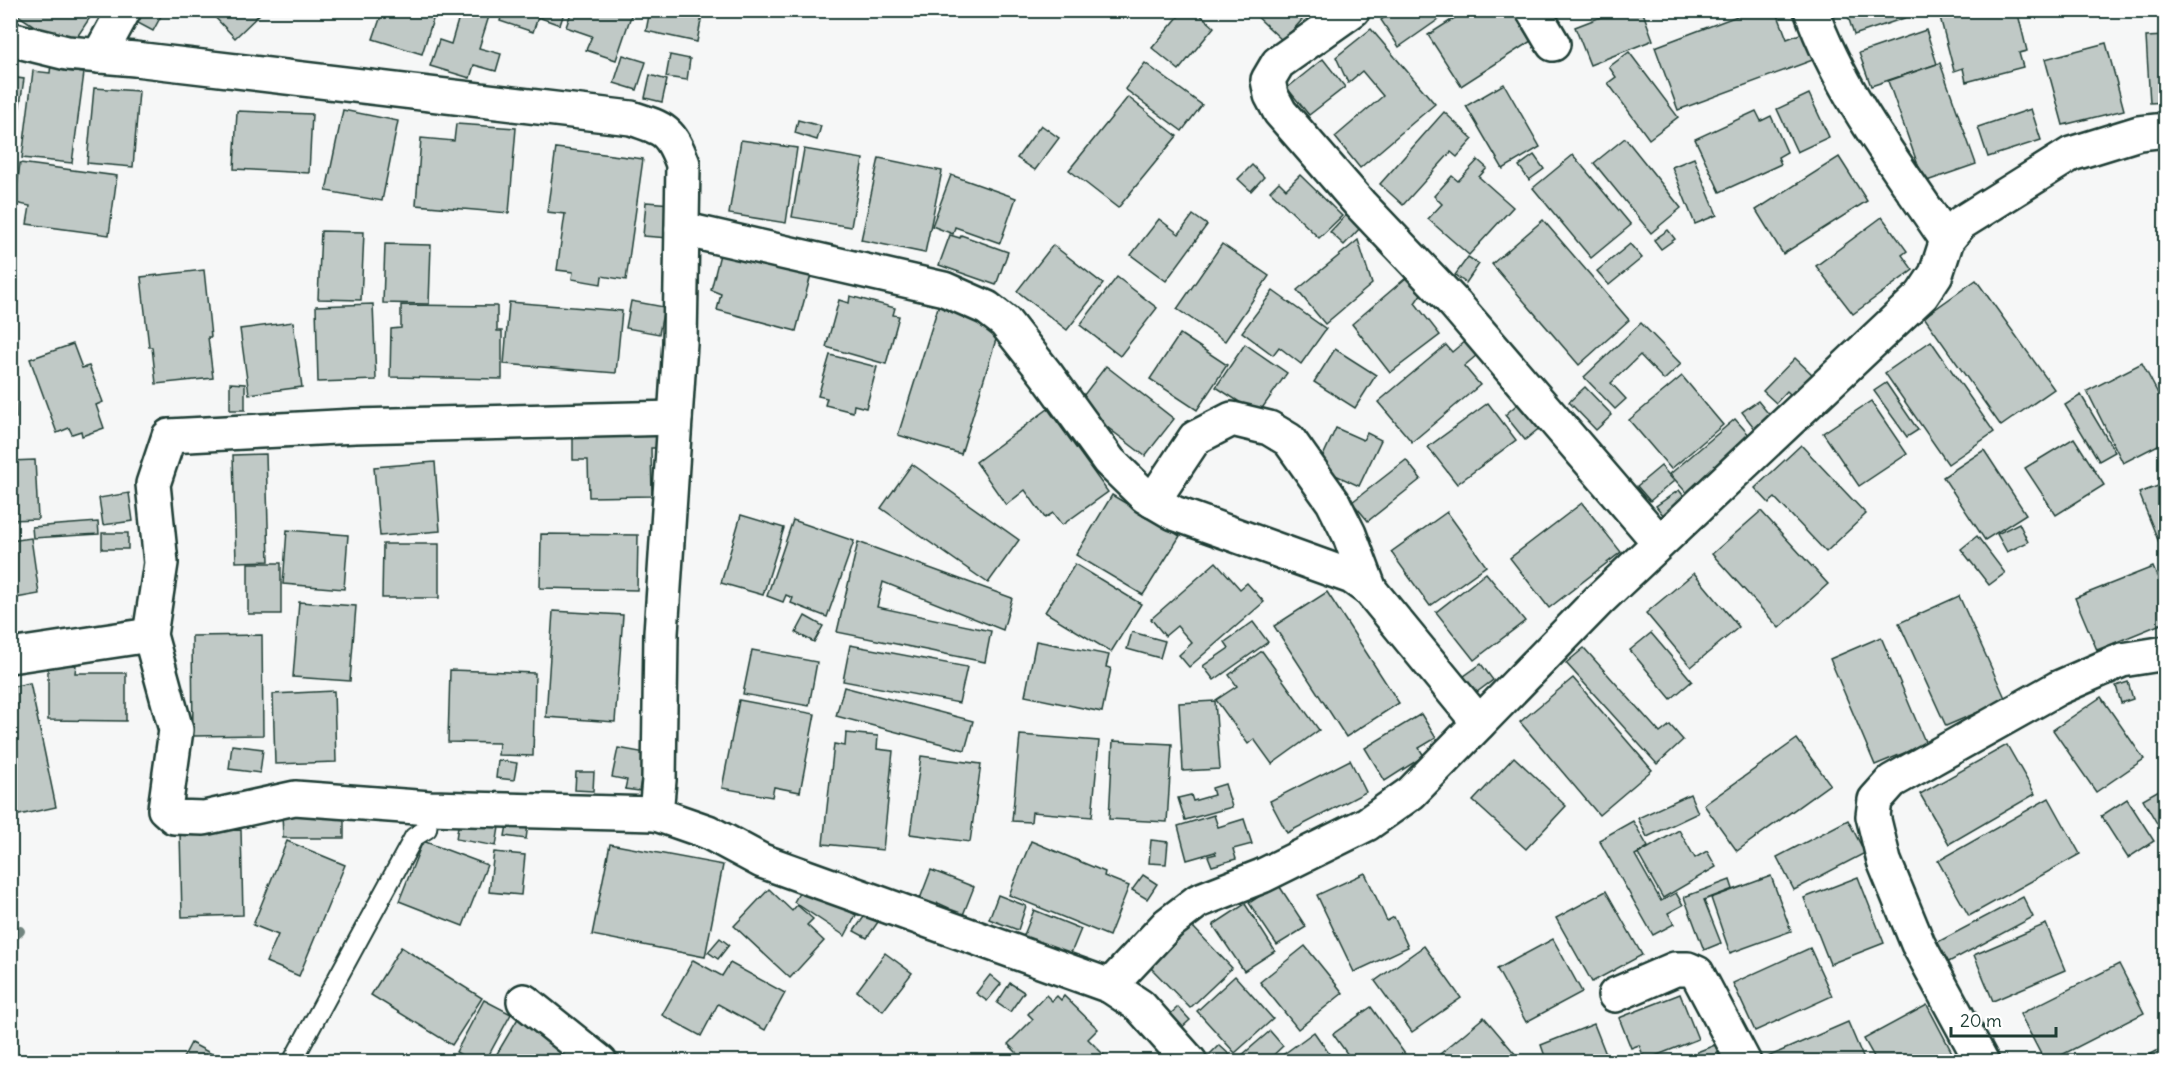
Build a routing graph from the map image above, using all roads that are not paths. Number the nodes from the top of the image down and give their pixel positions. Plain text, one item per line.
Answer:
1 (124, 10) edge
2 (1353, 10) edge
3 (1533, 10) edge
4 (1810, 10) edge
5 (10, 39) edge
6 (1553, 44) dead end
7 (99, 56) junction
8 (2166, 130) edge
9 (682, 229) junction
10 (1947, 240) junction
11 (675, 418) junction
12 (1153, 501) junction
13 (1659, 543) junction
14 (1370, 590) junction
15 (150, 635) junction
16 (2166, 653) edge
17 (10, 656) edge
18 (1479, 723) junction
19 (430, 808) junction
20 (656, 814) junction
21 (1110, 986) junction
22 (1615, 994) dead end
23 (524, 1001) dead end
24 (292, 1062) edge
25 (600, 1062) edge
26 (1190, 1062) edge
27 (1744, 1062) edge
28 (1982, 1062) edge

1 - 7 street
2 - 13 street
3 - 6 street
4 - 10 street
5 - 7 street
7 - 9 street
8 - 10 street
9 - 11 street
9 - 12 street
10 - 13 street
11 - 15 street
11 - 20 street
12 - 14 street
12 - 14 street
13 - 18 street
14 - 18 street
15 - 17 street
15 - 19 street
16 - 28 street
18 - 21 street
19 - 20 street
19 - 24 lane
20 - 21 street
21 - 26 street
22 - 27 street
23 - 25 street

